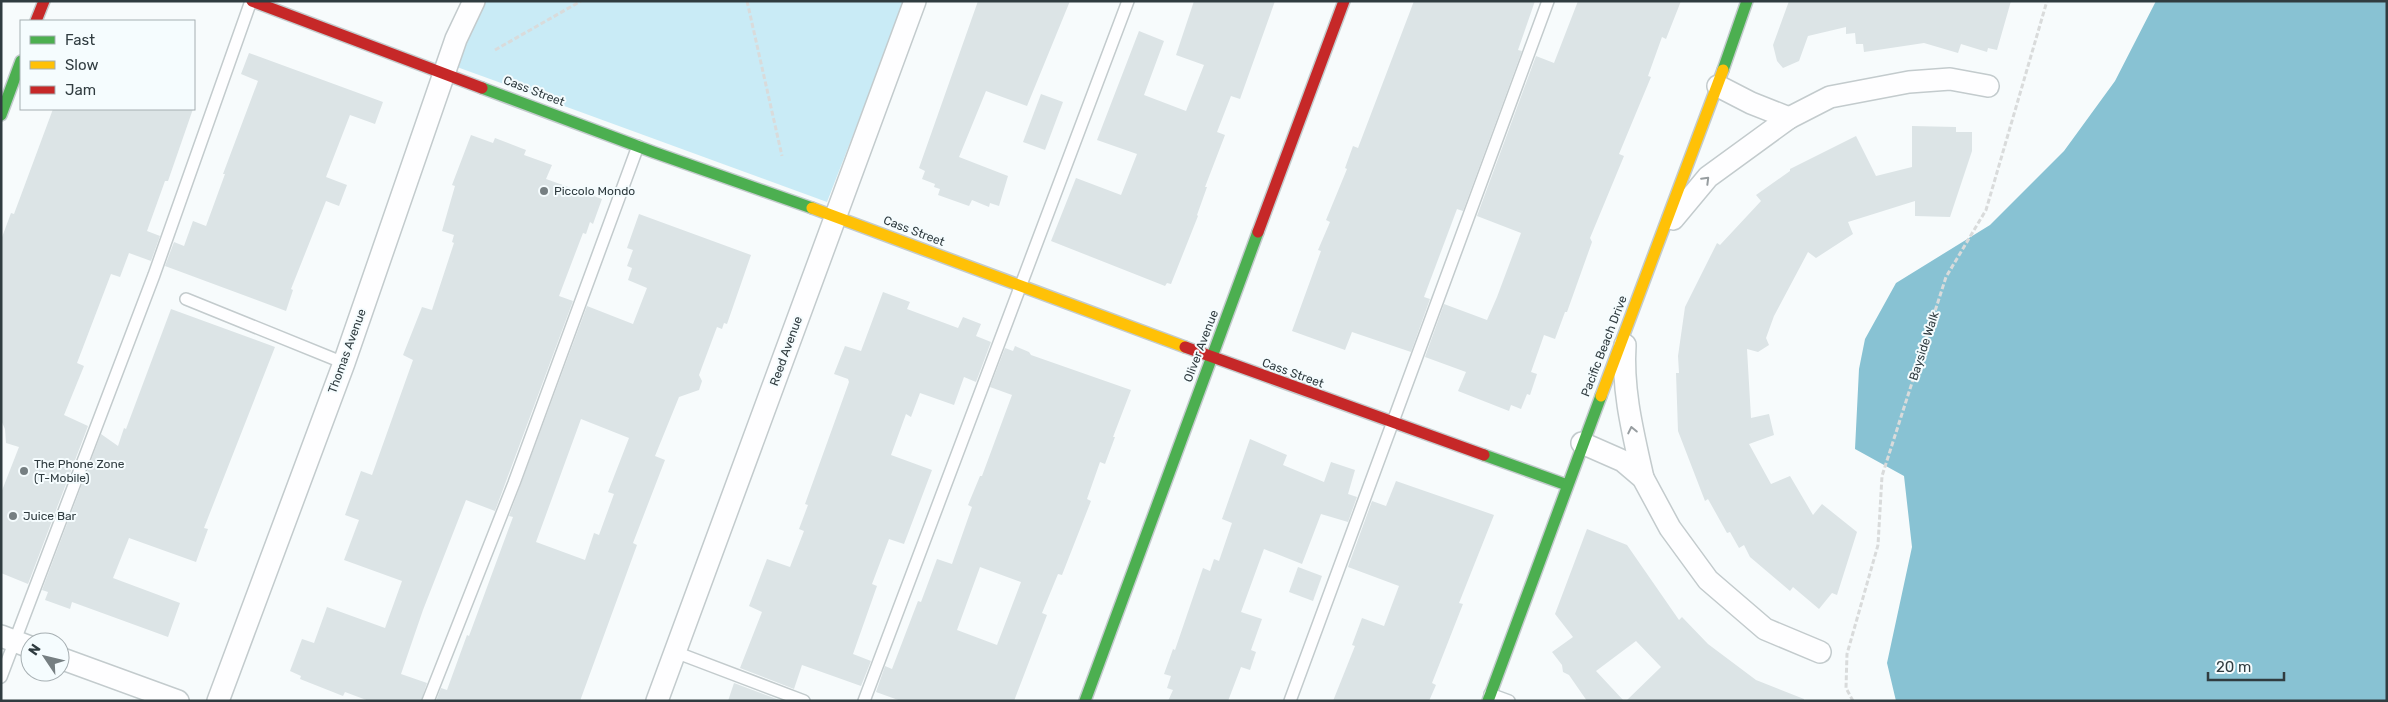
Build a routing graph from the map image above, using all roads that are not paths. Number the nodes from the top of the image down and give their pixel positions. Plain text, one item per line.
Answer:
1 (44, 1) edge
2 (252, 1) edge
3 (474, 1) edge
4 (915, 1) edge
5 (1128, 1) edge
6 (1344, 1) edge
7 (1548, 1) edge
8 (1747, 1) edge
9 (36, 20) edge
10 (20, 65) edge
11 (444, 72) junction
12 (1718, 86) junction
13 (1988, 86) dead end
14 (1, 115) edge
15 (1789, 118) junction
16 (638, 146) junction
17 (836, 216) junction
18 (1663, 231) junction
19 (1020, 285) junction
20 (186, 299) dead end
21 (1626, 328) junction
22 (1211, 357) junction
23 (344, 363) junction
24 (1391, 423) junction
25 (1582, 443) junction
26 (1643, 478) junction
27 (1566, 485) junction
28 (15, 641) edge
29 (675, 652) junction
30 (1820, 652) dead end
31 (70, 662) edge
32 (1, 677) edge
33 (1489, 698) edge
34 (178, 701) edge
35 (218, 701) edge
36 (428, 701) edge
37 (657, 701) edge
38 (804, 701) edge
39 (864, 701) edge
40 (1085, 701) edge
41 (1290, 701) edge
42 (1509, 701) edge

1 - 9 street
2 - 11 street, Cass Street
2 - 28 lane
3 - 11 street, Thomas Avenue
4 - 17 street, Reed Avenue
5 - 19 lane
6 - 22 street, Oliver Avenue
7 - 24 lane
8 - 12 street, Pacific Beach Drive
10 - 14 street
11 - 16 street, Cass Street
11 - 23 street, Thomas Avenue
12 - 15 street
12 - 18 street, Pacific Beach Drive
13 - 15 street
18 -> 15 street
16 - 17 street, Cass Street
16 - 36 lane
17 - 19 street, Cass Street
17 - 29 street, Reed Avenue
18 - 21 street, Pacific Beach Drive
19 - 22 street, Cass Street
19 - 39 lane
20 - 23 lane
21 - 25 street, Pacific Beach Drive
26 -> 21 street
22 - 24 street, Cass Street
22 - 40 street, Oliver Avenue
23 - 35 street, Thomas Avenue
24 - 27 street, Cass Street
24 - 41 lane
25 - 26 street
25 - 27 street, Pacific Beach Drive
26 - 30 street
27 - 33 street, Pacific Beach Drive
28 - 32 lane
29 - 37 street, Reed Avenue
29 - 38 lane
31 - 34 street
33 - 42 lane

